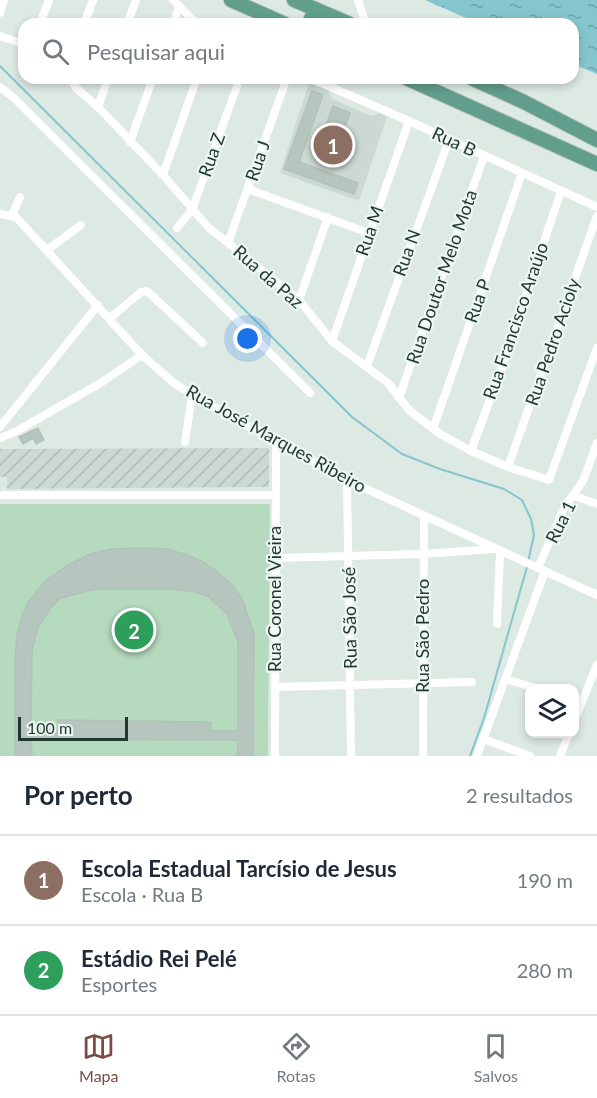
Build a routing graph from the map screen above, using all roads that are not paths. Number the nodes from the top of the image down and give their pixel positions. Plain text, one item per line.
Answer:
1 (4, 0) edge
2 (48, 0) edge
3 (93, 0) edge
4 (136, 0) edge
5 (231, 0) edge
6 (294, 0) edge
7 (358, 0) edge
8 (176, 3) edge
9 (315, 9) junction
10 (0, 13) edge
11 (42, 18) edge
12 (86, 18) edge
13 (129, 18) edge
14 (174, 18) edge
15 (191, 18) edge
16 (272, 18) edge
17 (311, 18) edge
18 (336, 18) edge
19 (364, 18) edge
20 (0, 36) edge
21 (18, 42) edge
22 (74, 84) edge
23 (106, 84) edge
24 (151, 84) edge
25 (195, 84) edge
26 (238, 84) edge
27 (285, 84) edge
28 (324, 84) edge
29 (419, 84) edge
30 (484, 84) edge
31 (0, 87) edge
32 (98, 107) junction
33 (409, 121) junction
34 (448, 140) junction
35 (597, 140) edge
36 (130, 142) junction
37 (484, 156) junction
38 (597, 164) edge
39 (522, 173) junction
40 (163, 175) junction
41 (248, 189) junction
42 (561, 191) junction
43 (20, 197) dead end
44 (597, 207) edge
45 (192, 210) junction
46 (0, 214) edge
47 (12, 215) junction
48 (597, 216) edge
49 (328, 218) junction
50 (81, 225) dead end
51 (177, 228) dead end
52 (369, 233) junction
53 (228, 243) junction
54 (50, 248) junction
55 (299, 300) junction
56 (98, 305) junction
57 (110, 318) junction
58 (332, 341) junction
59 (203, 343) dead end
60 (597, 348) edge
61 (142, 355) junction
62 (367, 366) junction
63 (310, 393) dead end
64 (192, 395) junction
65 (399, 398) junction
66 (0, 427) edge
67 (433, 429) junction
68 (0, 438) edge
69 (185, 442) dead end
70 (276, 442) junction
71 (597, 442) edge
72 (471, 451) junction
73 (508, 467) junction
74 (347, 480) junction
75 (0, 495) edge
76 (275, 495) junction
77 (574, 496) junction
78 (597, 504) edge
79 (424, 516) junction
80 (498, 550) junction
81 (423, 554) junction
82 (349, 555) junction
83 (275, 558) junction
84 (540, 569) junction
85 (597, 595) edge
86 (497, 624) dead end
87 (597, 666) edge
88 (505, 679) junction
89 (472, 682) dead end
90 (423, 684) junction
91 (350, 685) junction
92 (525, 685) edge
93 (276, 687) junction
94 (579, 700) edge
95 (567, 738) edge
96 (483, 739) junction
97 (275, 756) edge
98 (351, 756) edge
99 (423, 756) edge
100 (477, 756) edge
101 (530, 756) edge
102 (560, 756) edge

1 - 10 street
2 - 11 street
3 - 12 street
4 - 13 street
5 - 16 main road
6 - 9 main road
7 - 19 street
8 - 14 street
8 - 15 street
9 - 17 main road
9 - 18 main road
20 - 21 street
22 - 32 street, Rua da Paz
23 - 32 street
24 - 36 street
25 - 40 street
26 - 45 street, Rua Z
27 - 41 street, Rua J
28 - 33 street, Rua B
29 - 38 main road
30 - 35 main road
31 - 63 street
32 - 36 street, Rua da Paz
33 - 34 street, Rua B
33 - 52 street, Rua M
34 - 37 street, Rua B
34 - 62 street, Rua N
36 - 40 street, Rua da Paz
37 - 39 street, Rua B
37 - 65 street, Rua Doutor Melo Mota
39 - 42 street, Rua B
39 - 67 street, Rua P
40 - 45 street, Rua da Paz
41 - 49 street
41 - 53 street, Rua J
42 - 44 street, Rua B
42 - 72 street, Rua Francisco Araújo
43 - 47 street
45 - 51 street, Rua Z
45 - 53 street, Rua da Paz
46 - 47 street
47 - 54 street, Rua José Marques Ribeiro
48 - 73 street, Rua Pedro Acioly
49 - 52 street
49 - 55 street
50 - 54 street
52 - 58 street, Rua M
53 - 55 street, Rua da Paz
54 - 56 street, Rua José Marques Ribeiro
55 - 58 street, Rua da Paz
56 - 57 street, Rua José Marques Ribeiro
56 - 66 street
57 - 59 street
57 - 61 street, Rua José Marques Ribeiro
58 - 62 street, Rua da Paz
60 - 73 street, Rua da Paz
61 - 64 street, Rua José Marques Ribeiro
61 - 68 street
62 - 65 street, Rua da Paz
64 - 69 street
64 - 70 street, Rua José Marques Ribeiro
65 - 67 street, Rua da Paz
67 - 72 street, Rua da Paz
70 - 74 street, Rua José Marques Ribeiro
70 - 76 street, Rua Coronel Vieira
71 - 77 street, Rua 1
72 - 73 street, Rua da Paz
74 - 79 street, Rua José Marques Ribeiro
74 - 82 street, Rua São José
75 - 76 street
76 - 83 street, Rua Coronel Vieira
77 - 78 street
77 - 84 street, Rua 1
79 - 80 street, Rua José Marques Ribeiro
79 - 81 street, Rua São Pedro
80 - 81 street
80 - 84 street, Rua José Marques Ribeiro
80 - 86 street
81 - 82 street
81 - 90 street, Rua São Pedro
82 - 83 street
82 - 91 street, Rua São José
83 - 93 street, Rua Coronel Vieira
84 - 85 street, Rua José Marques Ribeiro
84 - 88 street, Rua 1
87 - 94 street
88 - 92 street
88 - 96 street, Rua 1
89 - 90 street
90 - 91 street
90 - 99 street, Rua São Pedro
91 - 93 street
91 - 98 street, Rua São José
93 - 97 street, Rua Coronel Vieira
95 - 102 street
96 - 100 street, Rua 1
96 - 101 street

